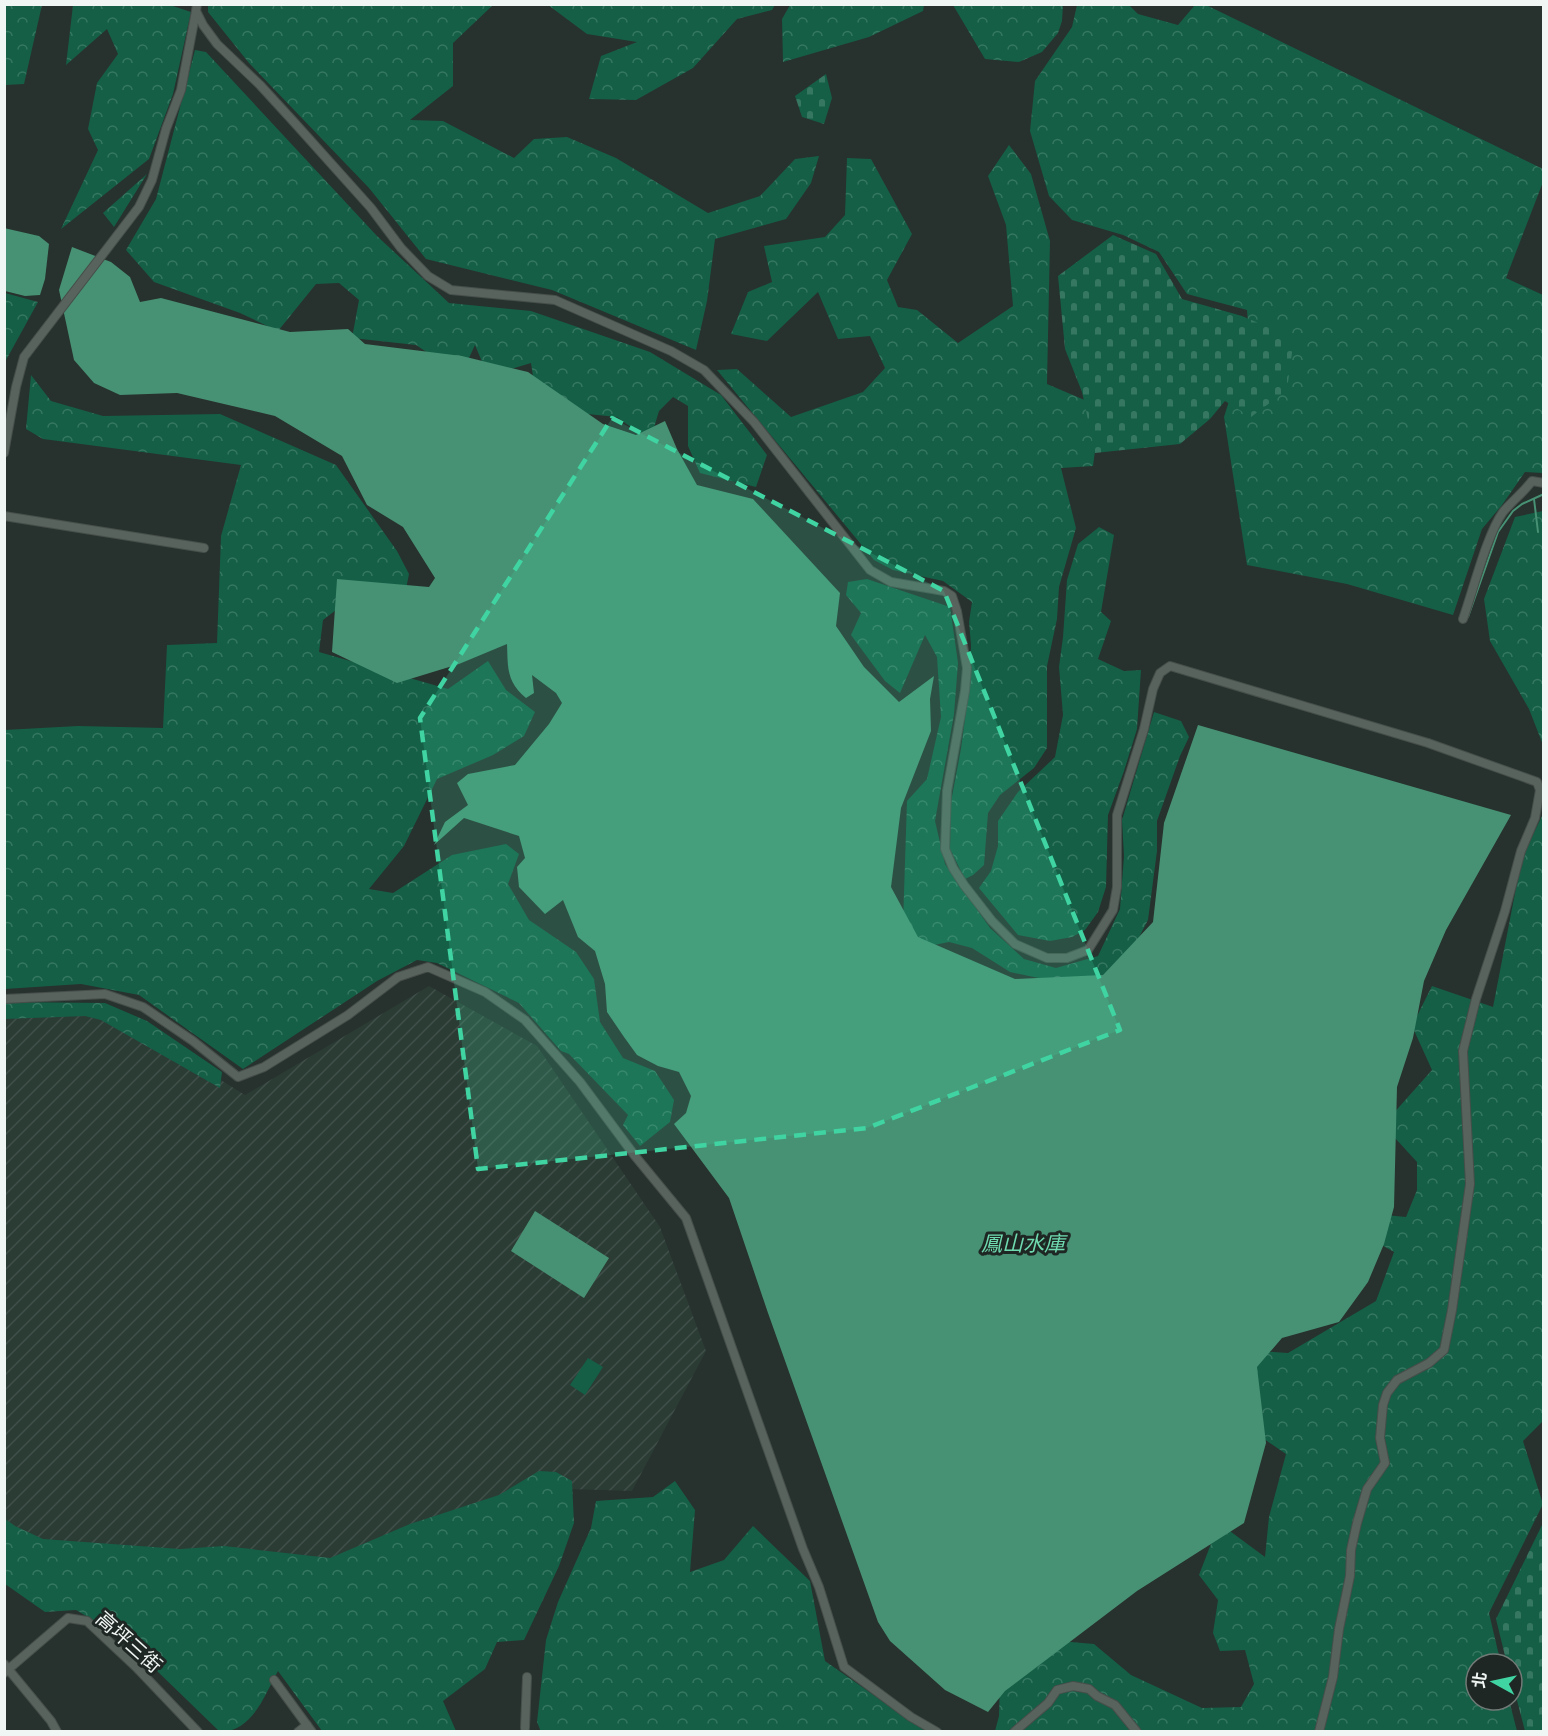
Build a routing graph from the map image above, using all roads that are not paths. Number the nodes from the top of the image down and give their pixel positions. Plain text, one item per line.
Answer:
1 (197, 8) edge
2 (4, 453) edge
3 (1544, 483) edge
4 (4, 516) edge
5 (204, 548) dead end
6 (1463, 619) dead end
7 (4, 999) edge
8 (6, 1668) edge
9 (527, 1677) dead end
10 (274, 1680) dead end
11 (310, 1728) edge
12 (524, 1730) edge
13 (57, 1731) edge
14 (198, 1731) edge
15 (298, 1731) edge
16 (937, 1731) edge
17 (1014, 1731) edge
18 (1137, 1731) edge
19 (1319, 1731) edge

1 - 2 street
1 - 19 street
3 - 6 street
4 - 5 street
7 - 16 street
8 - 13 street
8 - 14 street, 高坪三街
9 - 12 street
10 - 11 street
11 - 15 street
17 - 18 street

